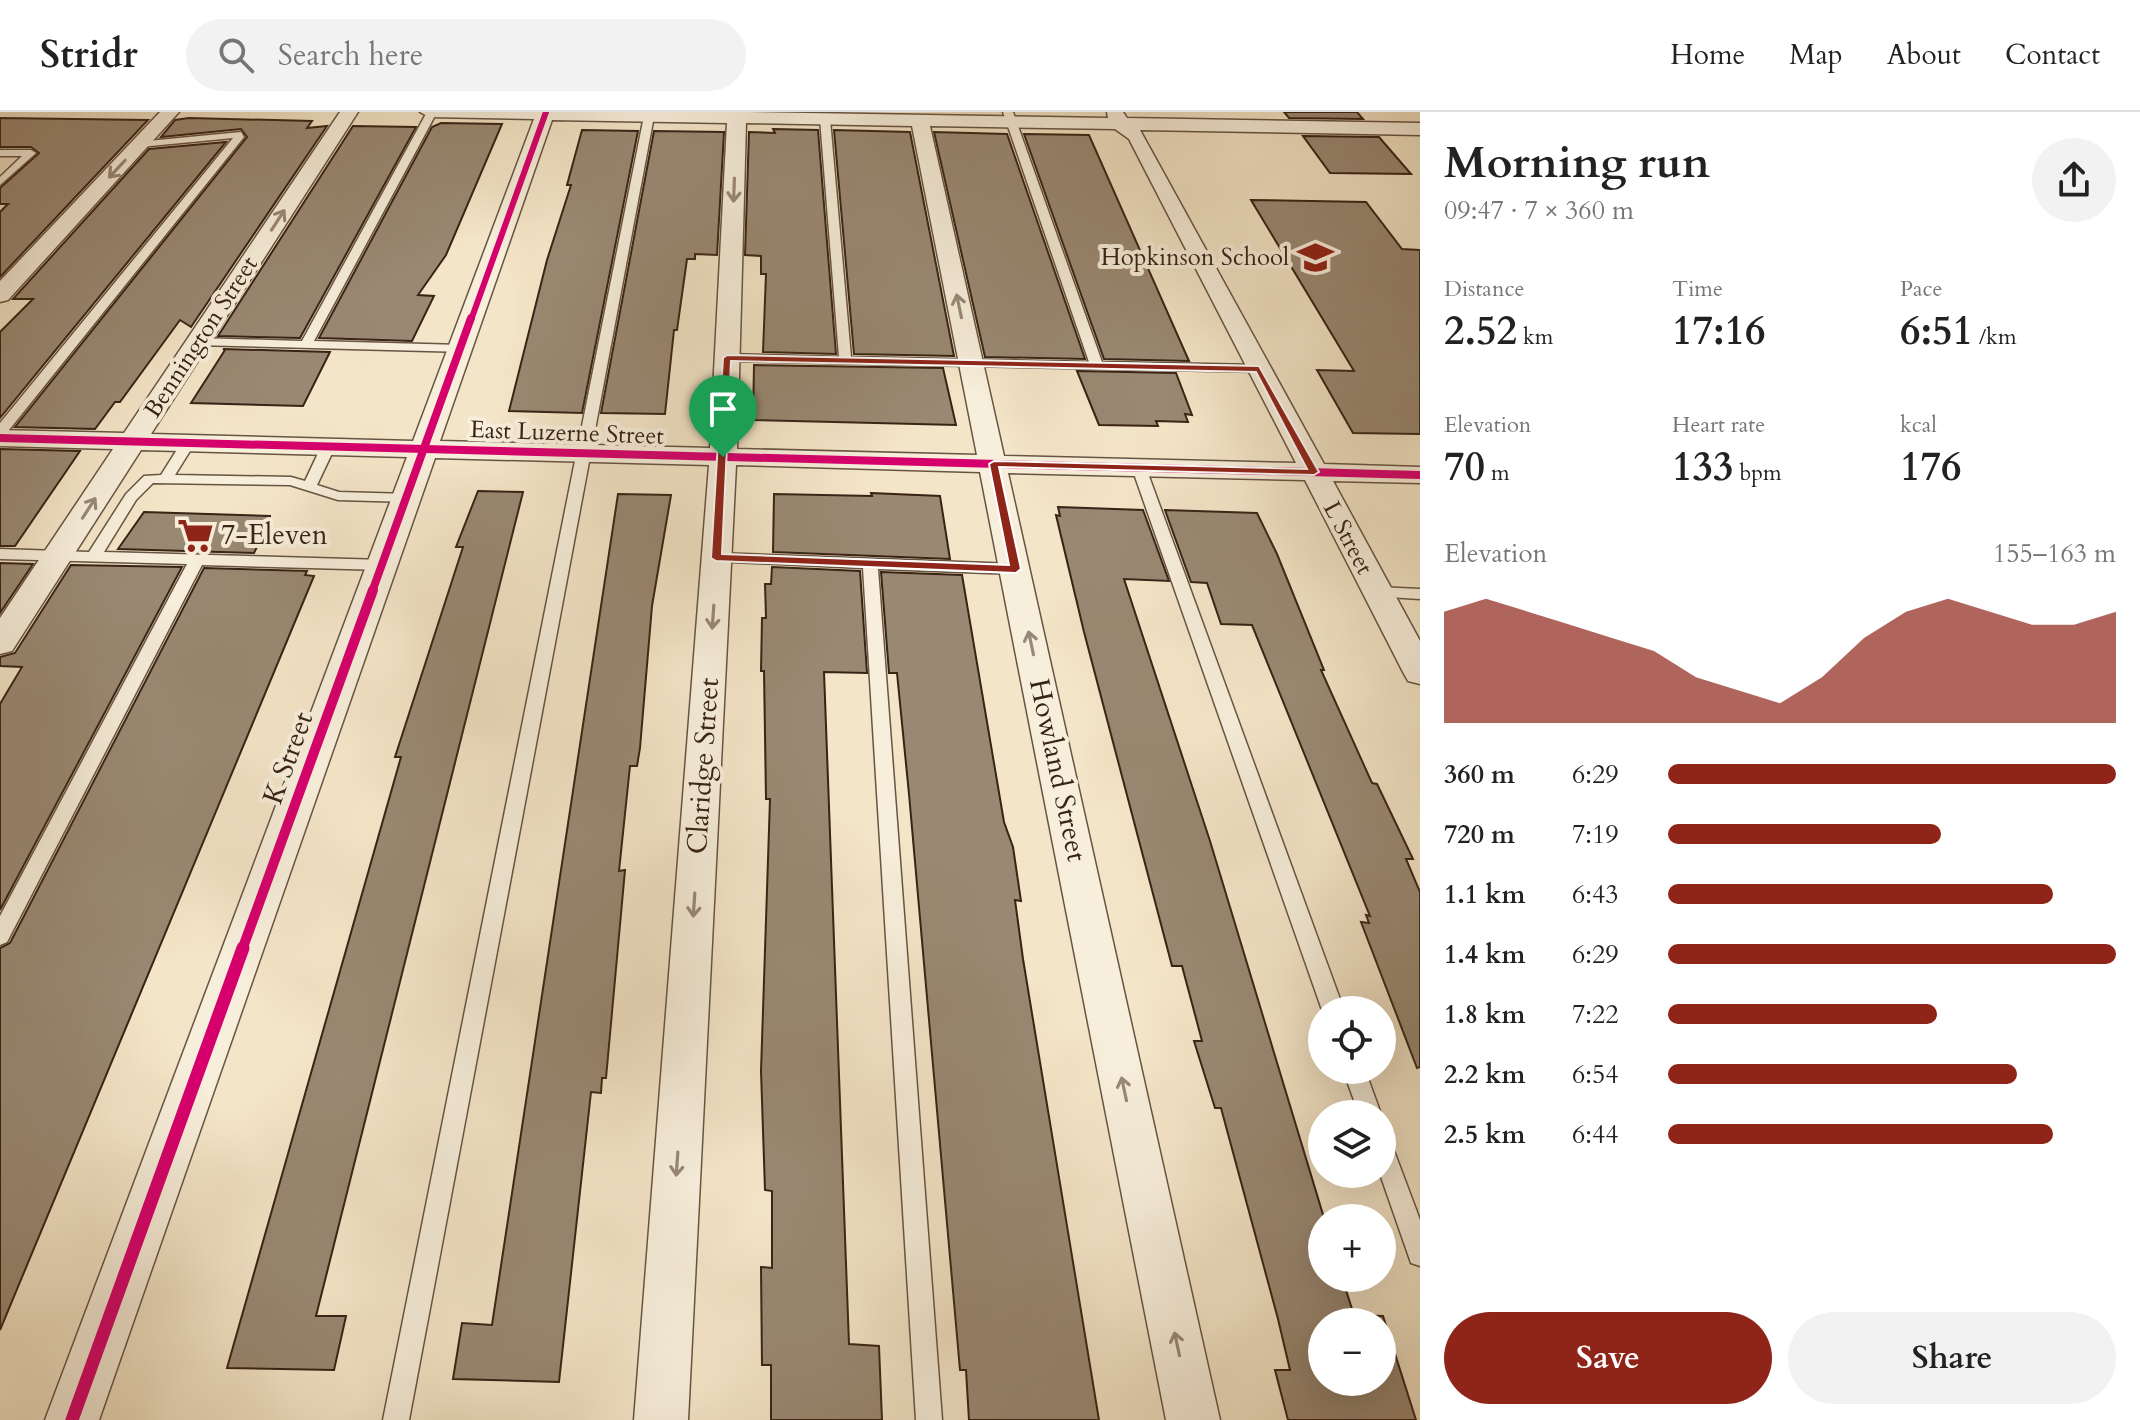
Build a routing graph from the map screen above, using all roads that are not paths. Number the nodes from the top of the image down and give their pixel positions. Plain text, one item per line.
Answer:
1 (170, 112) edge
2 (349, 112) edge
3 (430, 112) edge
4 (1332, 112) edge
5 (546, 113) edge
6 (737, 114) edge
7 (649, 116) junction
8 (1009, 117) edge
9 (1117, 118) edge
10 (825, 119) junction
11 (920, 120) junction
12 (1345, 127) junction
13 (1416, 132) edge
14 (140, 144) junction
15 (0, 153) edge
16 (0, 182) edge
17 (0, 295) edge
18 (198, 342) junction
19 (306, 345) junction
20 (462, 349) junction
21 (727, 358) junction
22 (845, 360) junction
23 (972, 363) junction
24 (1097, 366) junction
25 (1259, 369) junction
26 (0, 432) edge
27 (0, 438) edge
28 (132, 442) junction
29 (188, 443) junction
30 (328, 447) junction
31 (426, 449) junction
32 (583, 454) junction
33 (723, 457) junction
34 (994, 464) junction
35 (1139, 468) junction
36 (1314, 472) junction
37 (1420, 475) edge
38 (166, 478) junction
39 (310, 485) junction
40 (409, 498) junction
41 (0, 554) edge
42 (58, 555) junction
43 (94, 556) junction
44 (716, 558) junction
45 (197, 559) junction
46 (870, 564) junction
47 (384, 565) junction
48 (1016, 569) junction
49 (1378, 592) junction
50 (1420, 594) edge
51 (0, 643) edge
52 (1420, 672) edge
53 (0, 936) edge
54 (1328, 996) edge
55 (1396, 1187) edge
56 (1420, 1254) edge
57 (72, 1420) edge
58 (396, 1420) edge
59 (661, 1420) edge
60 (929, 1420) edge
61 (1193, 1420) edge

1 - 14 street
18 -> 2 street, Bennington Street
3 - 5 street
3 - 19 lane
4 - 12 street
5 - 7 street
5 - 20 street, K Street
6 - 7 street
6 - 10 street
6 -> 21 street, Claridge Street
7 - 32 lane
8 - 9 street
8 - 11 street
8 - 24 lane
9 - 12 street
9 - 25 street, L Street
10 - 11 street
10 - 22 lane
23 -> 11 street, Howland Street
12 - 13 street
14 -> 17 street
14 - 26 lane
15 - 16 lane
18 - 19 lane
18 - 28 street, Bennington Street
19 - 20 lane
20 - 31 street, K Street
21 - 22 lane
21 - 33 street, Claridge Street
22 - 23 lane
23 - 24 lane
23 - 34 street, Howland Street
24 - 25 lane
25 - 36 street, L Street
27 - 28 street, East Luzerne Street
28 - 29 street, East Luzerne Street
42 -> 28 street, Bennington Street
29 - 30 street, East Luzerne Street
29 - 38 lane
30 - 31 street, East Luzerne Street
30 - 39 lane
31 - 32 street, East Luzerne Street
31 - 40 street, K Street
32 - 33 street, East Luzerne Street
32 - 58 lane
33 - 34 street, East Luzerne Street
33 - 44 street, Claridge Street
34 - 35 street, East Luzerne Street
34 - 48 street, Howland Street
35 - 36 street, East Luzerne Street
35 - 54 lane
36 - 37 street, East Luzerne Street
36 - 49 street, L Street
38 - 39 lane
38 - 43 lane
39 - 40 lane
40 - 47 street, K Street
41 - 42 lane
42 - 43 lane
42 - 51 street, Bennington Street
43 - 45 lane
44 - 46 lane
44 -> 59 street, Claridge Street
45 - 47 lane
45 - 53 lane
46 - 48 lane
46 - 60 lane
47 - 57 street, K Street
61 -> 48 street, Howland Street
49 - 50 lane
49 - 52 street, L Street
55 - 56 lane

